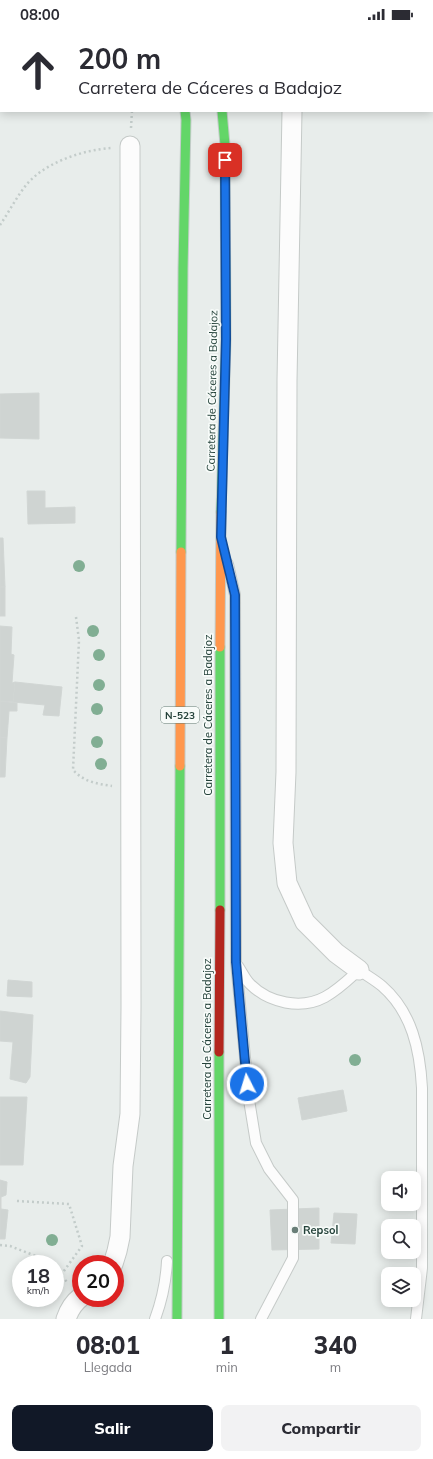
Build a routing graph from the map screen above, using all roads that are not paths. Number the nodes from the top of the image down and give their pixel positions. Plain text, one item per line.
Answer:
1 (185, 112) edge
2 (222, 112) edge
3 (292, 112) edge
4 (130, 146) road end
5 (221, 537) junction
6 (236, 962) junction
7 (359, 970) junction
8 (178, 1108) junction
9 (168, 1191) dead end
10 (167, 1251) dead end
11 (116, 1255) edge
12 (72, 1306) edge
13 (66, 1319) edge
14 (155, 1319) edge
15 (176, 1319) edge
16 (219, 1319) edge
17 (261, 1319) edge
18 (416, 1319) edge

1 - 8 highway, N-523
2 - 5 highway, Carretera de Cáceres a Badajoz
3 - 7 street
4 - 11 street
5 - 6 lane
5 - 16 highway, Carretera de Cáceres a Badajoz
6 - 7 lane
6 - 17 lane
7 - 18 lane
8 - 9 lane
8 - 15 highway, N-523
10 - 14 lane
12 - 13 street

